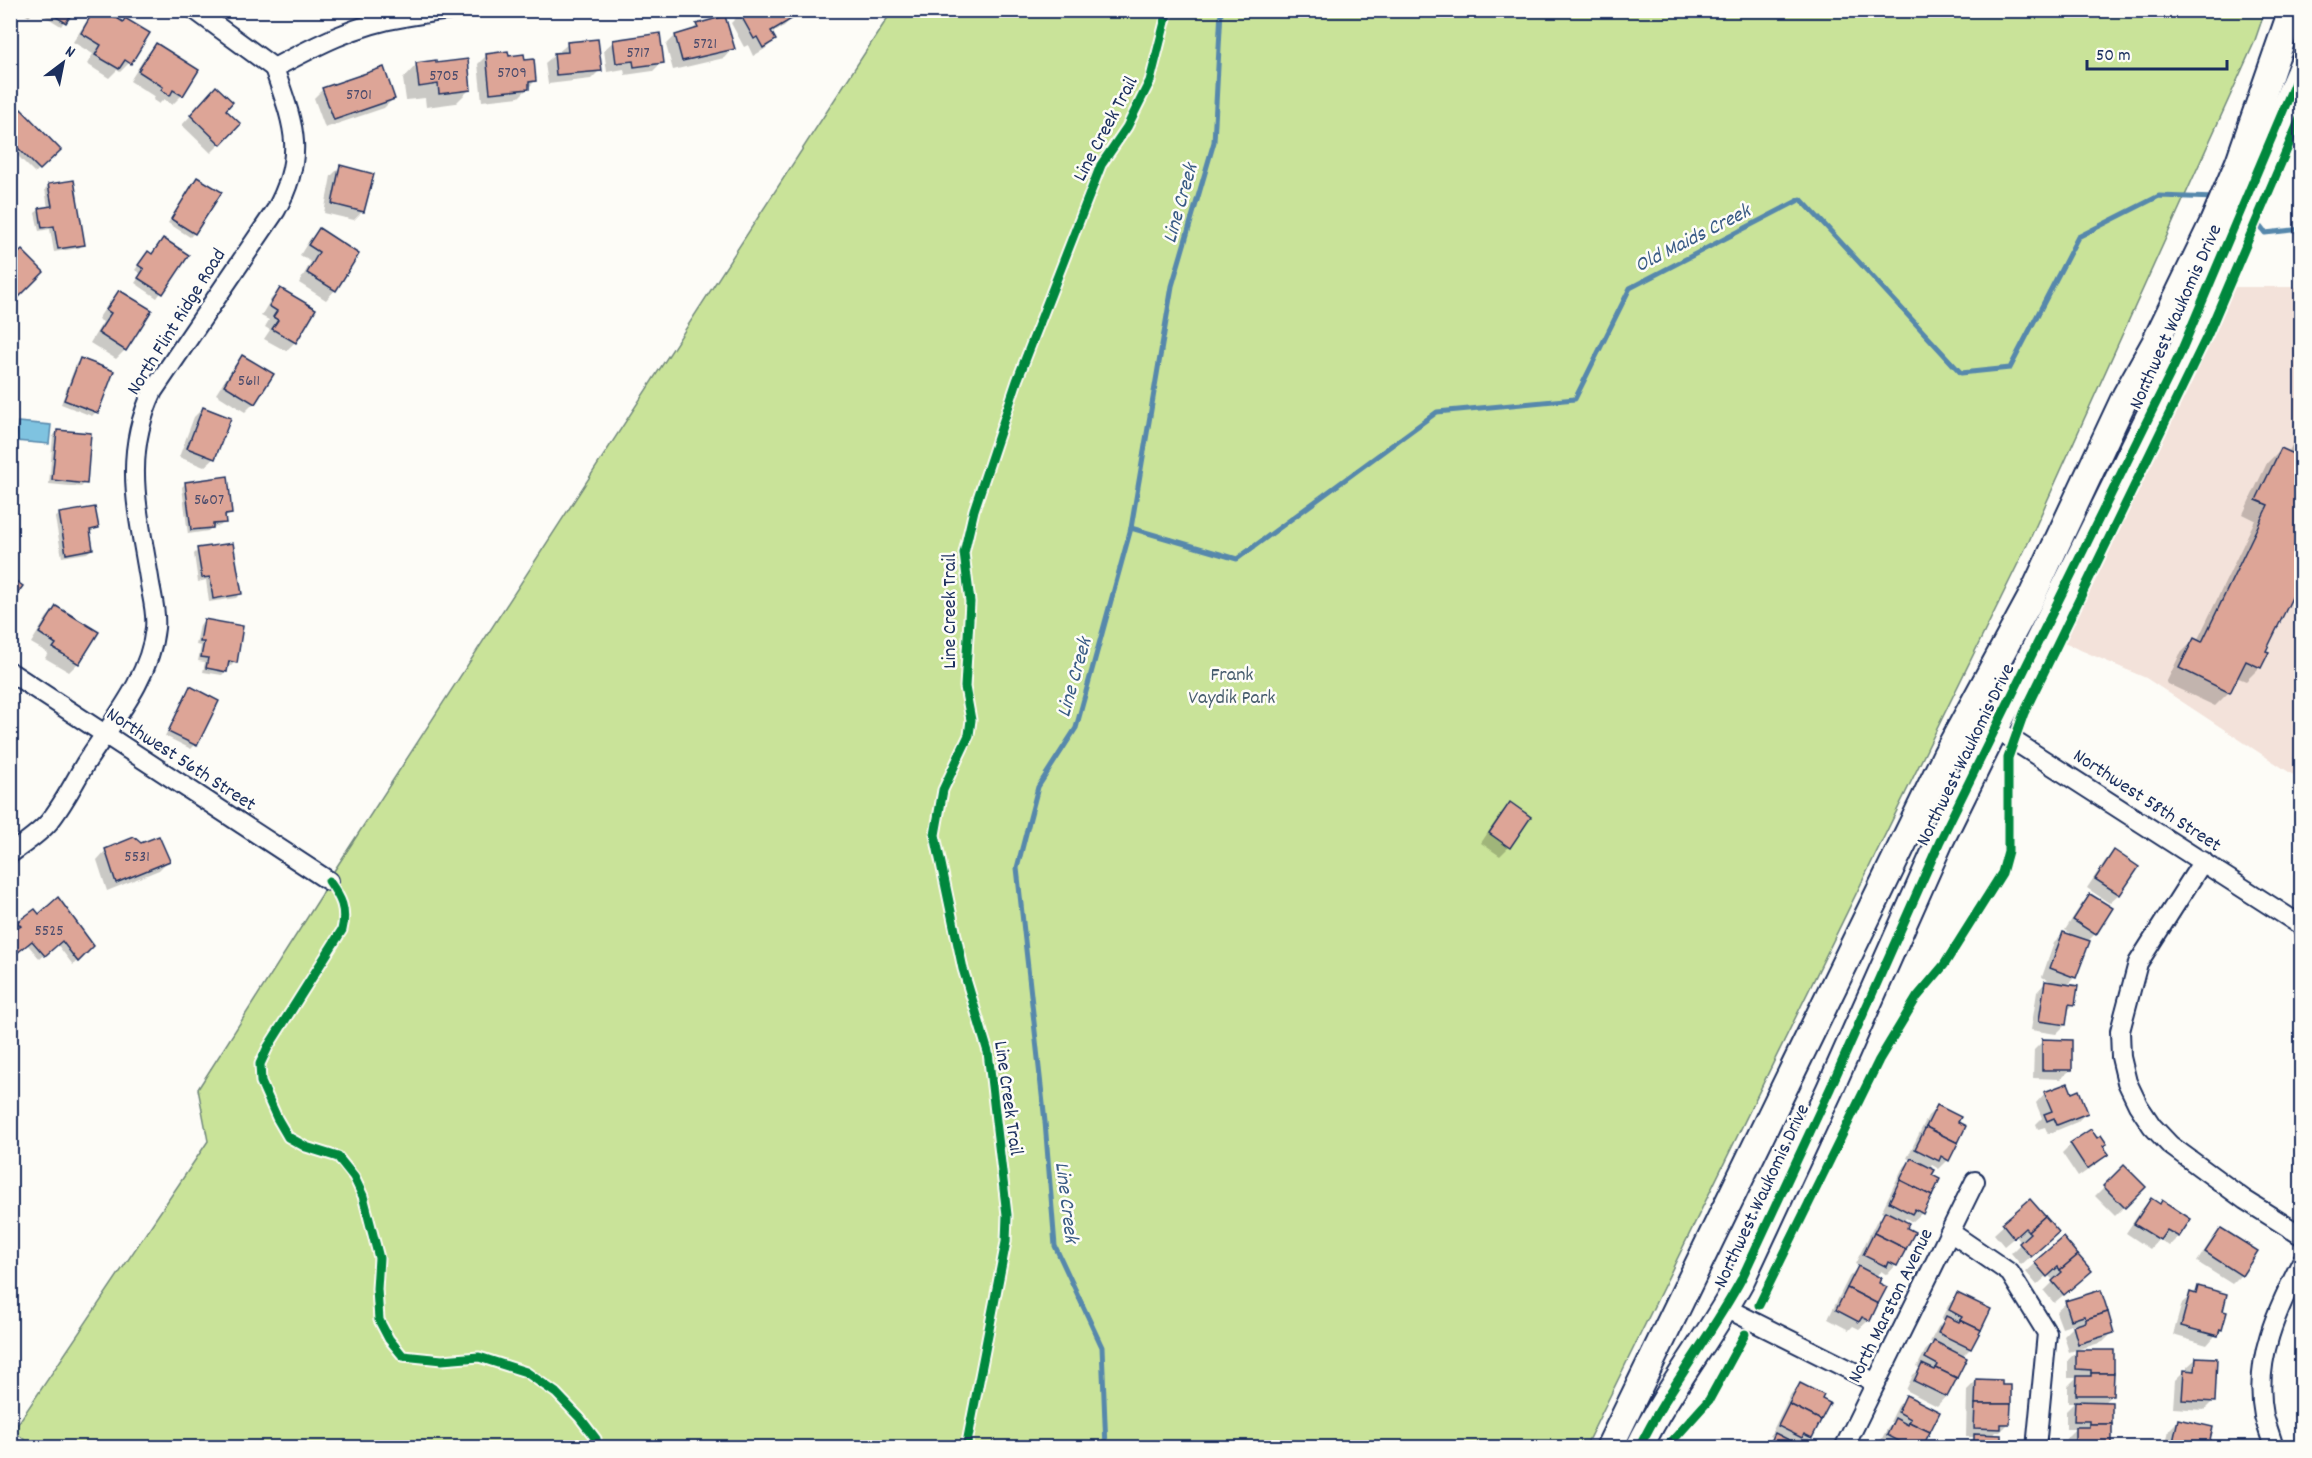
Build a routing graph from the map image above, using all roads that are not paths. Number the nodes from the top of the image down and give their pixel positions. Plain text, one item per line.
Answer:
1 (195, 10) edge
2 (450, 10) edge
3 (2292, 10) edge
4 (2301, 66) edge
5 (274, 68) junction
6 (10, 672) edge
7 (1969, 712) junction
8 (1996, 729) junction
9 (104, 734) junction
10 (10, 854) edge
11 (2203, 861) junction
12 (329, 881) dead end
13 (2301, 926) edge
14 (1975, 1181) dead end
15 (1950, 1232) junction
16 (2301, 1236) edge
17 (2301, 1261) edge
18 (1726, 1308) junction
19 (1876, 1383) junction
20 (1609, 1448) edge
21 (1639, 1448) edge
22 (1844, 1448) edge
23 (2036, 1448) edge
24 (2274, 1448) edge

1 - 5 street
2 - 5 street
3 - 7 main road, Northwest Waukomis Drive
4 - 8 main road, Northwest Waukomis Drive
5 - 9 street, North Flint Ridge Road
6 - 9 street, Northwest 56th Street
7 - 8 street, Northwest 58th Street
7 - 20 main road, Northwest Waukomis Drive
8 - 11 street, Northwest 58th Street
8 - 18 main road, Northwest Waukomis Drive
9 - 10 street, North Flint Ridge Road
9 - 12 street, Northwest 56th Street
11 - 13 street, Northwest 58th Street
11 - 16 street
14 - 15 street, North Marston Avenue
15 - 19 street, North Marston Avenue
15 - 23 street
17 - 24 street
18 - 19 street
18 - 21 main road, Northwest Waukomis Drive
19 - 22 street, North Marston Avenue

